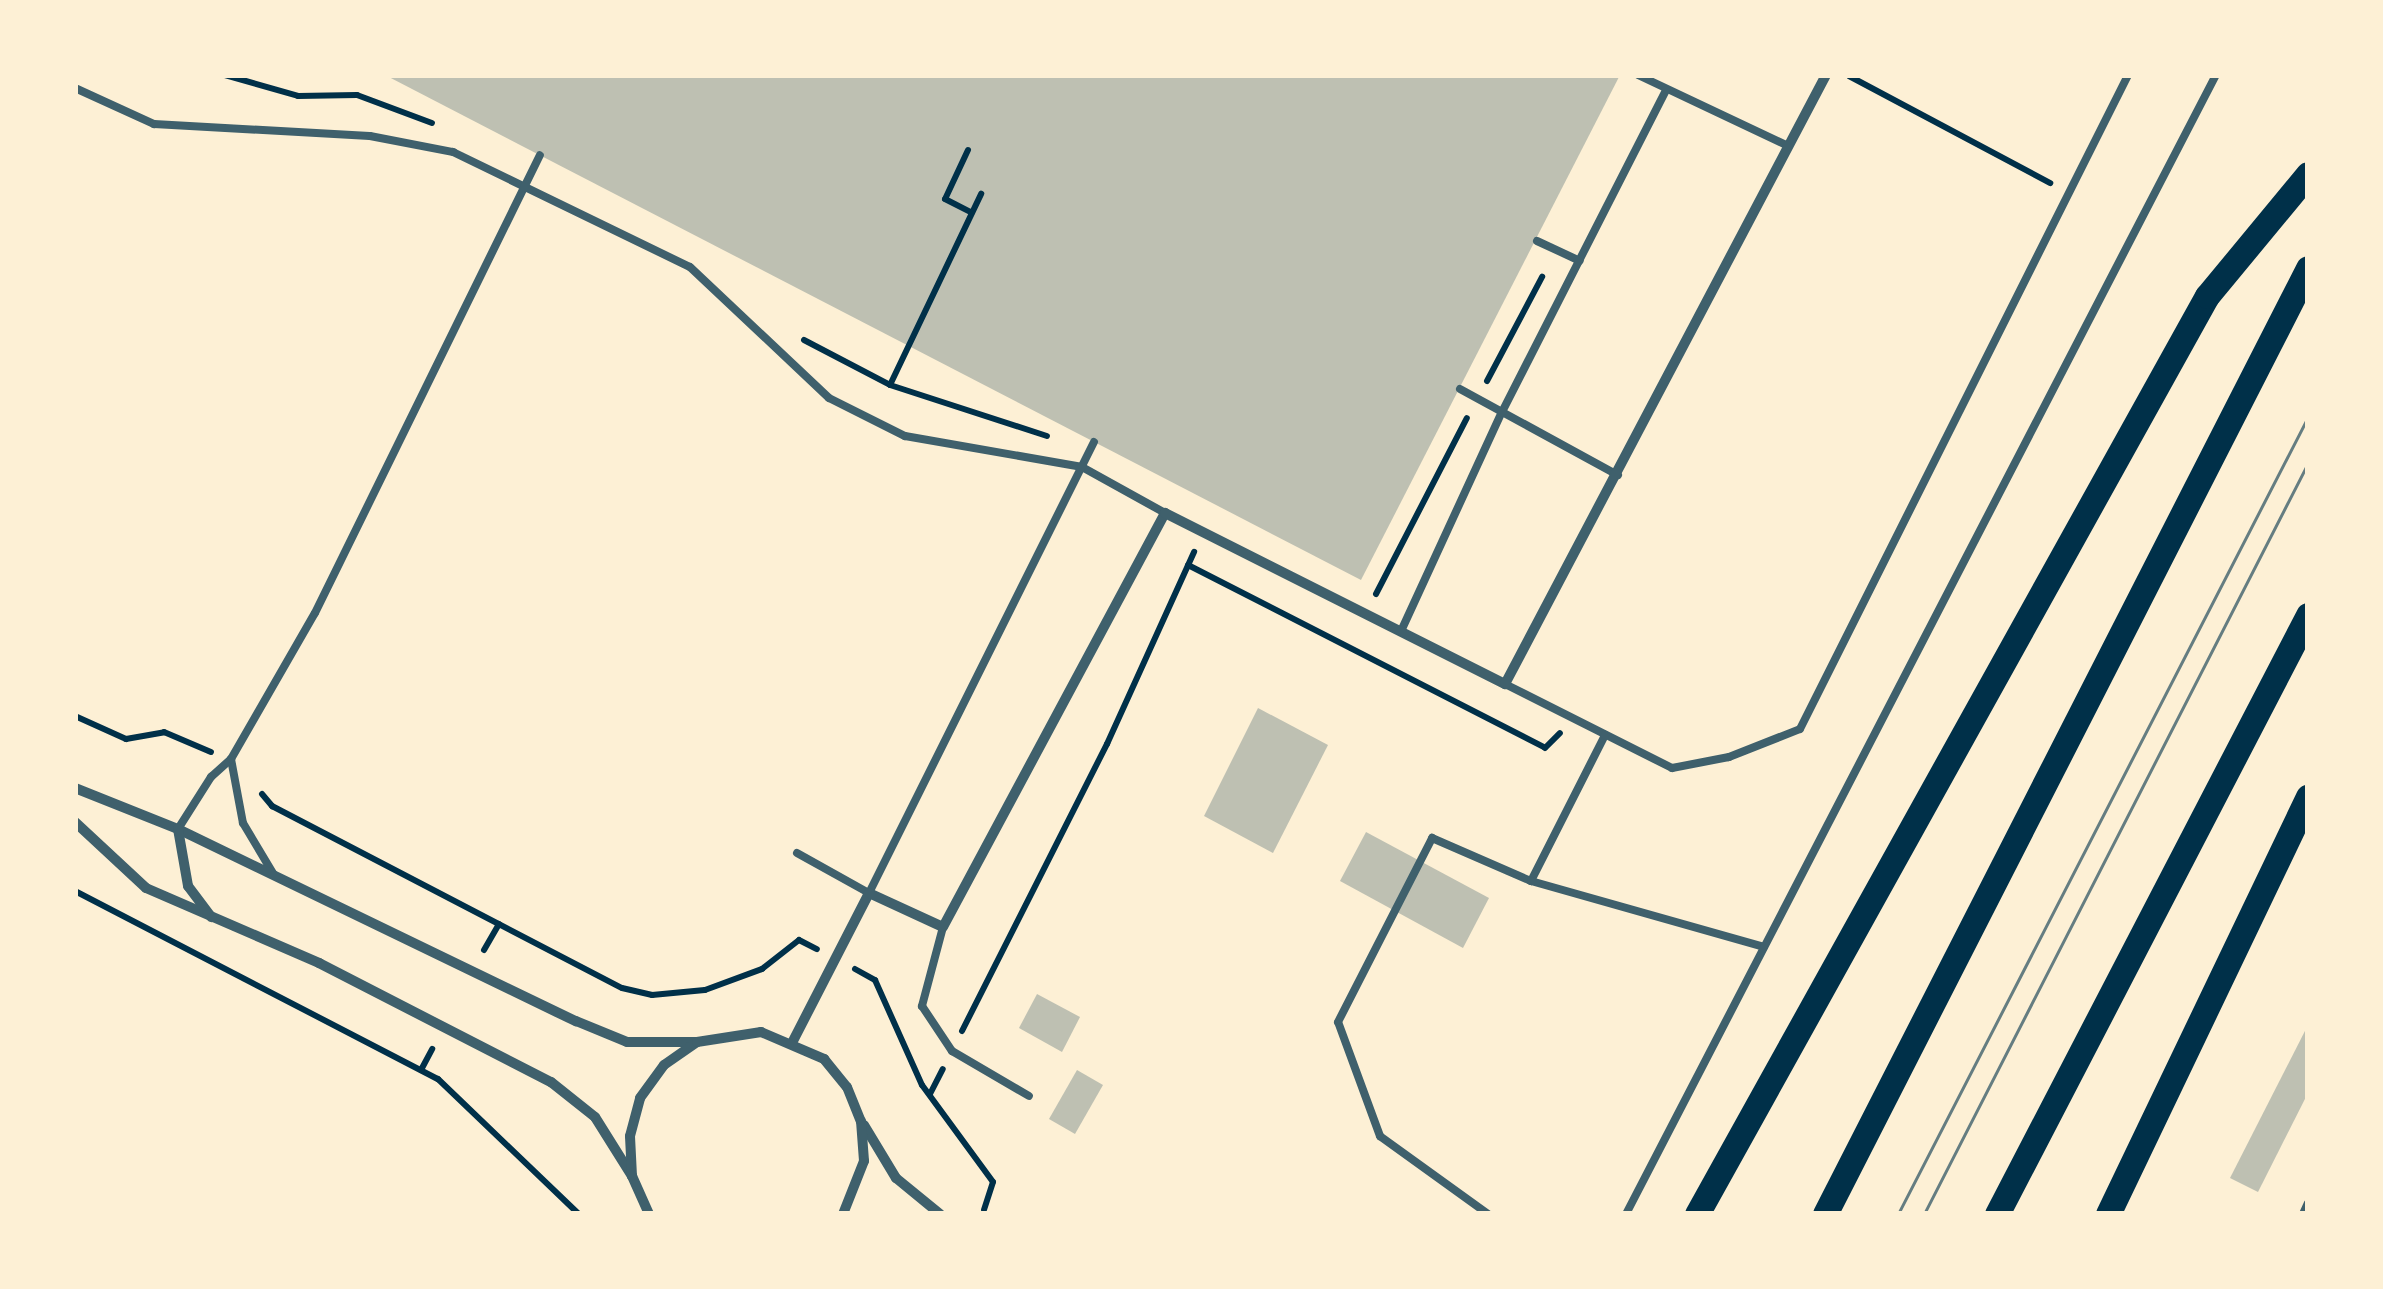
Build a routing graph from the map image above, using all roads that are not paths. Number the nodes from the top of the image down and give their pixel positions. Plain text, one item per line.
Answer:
1 (1638, 75) edge
2 (1826, 75) edge
3 (2128, 75) edge
4 (2216, 75) edge
5 (75, 88) edge
6 (1666, 90) junction
7 (1788, 146) junction
8 (540, 155) dead end
9 (2308, 174) edge
10 (526, 182) junction
11 (1537, 241) dead end
12 (1580, 262) junction
13 (2308, 268) edge
14 (1460, 389) dead end
15 (1502, 412) junction
16 (1094, 442) dead end
17 (1082, 467) junction
18 (1619, 475) junction
19 (1165, 513) junction
20 (2308, 614) edge
21 (1402, 629) junction
22 (1506, 684) junction
23 (1606, 734) junction
24 (231, 759) junction
25 (75, 788) edge
26 (2308, 796) edge
27 (75, 822) edge
28 (178, 829) junction
29 (797, 853) dead end
30 (276, 878) junction
31 (1531, 881) junction
32 (869, 894) junction
33 (214, 922) junction
34 (943, 927) junction
35 (1764, 948) junction
36 (793, 1041) junction
37 (696, 1042) junction
38 (1029, 1096) dead end
39 (861, 1120) junction
40 (632, 1176) junction
41 (2308, 1203) edge
42 (649, 1214) edge
43 (843, 1214) edge
44 (940, 1214) edge
45 (1488, 1214) edge
46 (1626, 1214) edge
47 (1696, 1214) edge
48 (1825, 1214) edge
49 (1997, 1214) edge
50 (2108, 1214) edge
51 (2303, 1214) edge

1 - 6 lane
2 - 7 street
3 - 23 lane
4 - 35 lane
5 - 10 lane
6 - 7 lane
6 - 12 lane
7 - 18 street
8 - 10 lane
9 - 47 main road
10 - 17 lane
10 - 24 lane
11 - 12 lane
12 - 15 lane
13 - 48 main road
14 - 15 lane
15 - 18 lane
15 - 21 lane
16 - 17 lane
17 - 19 lane
17 - 32 lane
18 - 22 street
19 - 21 street
19 - 34 street
20 - 49 main road
21 - 22 street
22 - 23 lane
23 - 31 lane
24 - 28 lane
24 - 30 lane
25 - 28 street
26 - 50 main road
27 - 33 street
28 - 30 street
28 - 33 street
29 - 32 lane
30 - 37 street
31 - 35 lane
31 - 45 lane
32 - 34 street
32 - 36 street
33 - 40 street
34 - 38 lane
35 - 46 lane
36 - 37 street
36 - 39 street
37 - 40 street
39 - 43 street
39 - 44 street
40 - 42 street
41 - 51 lane

